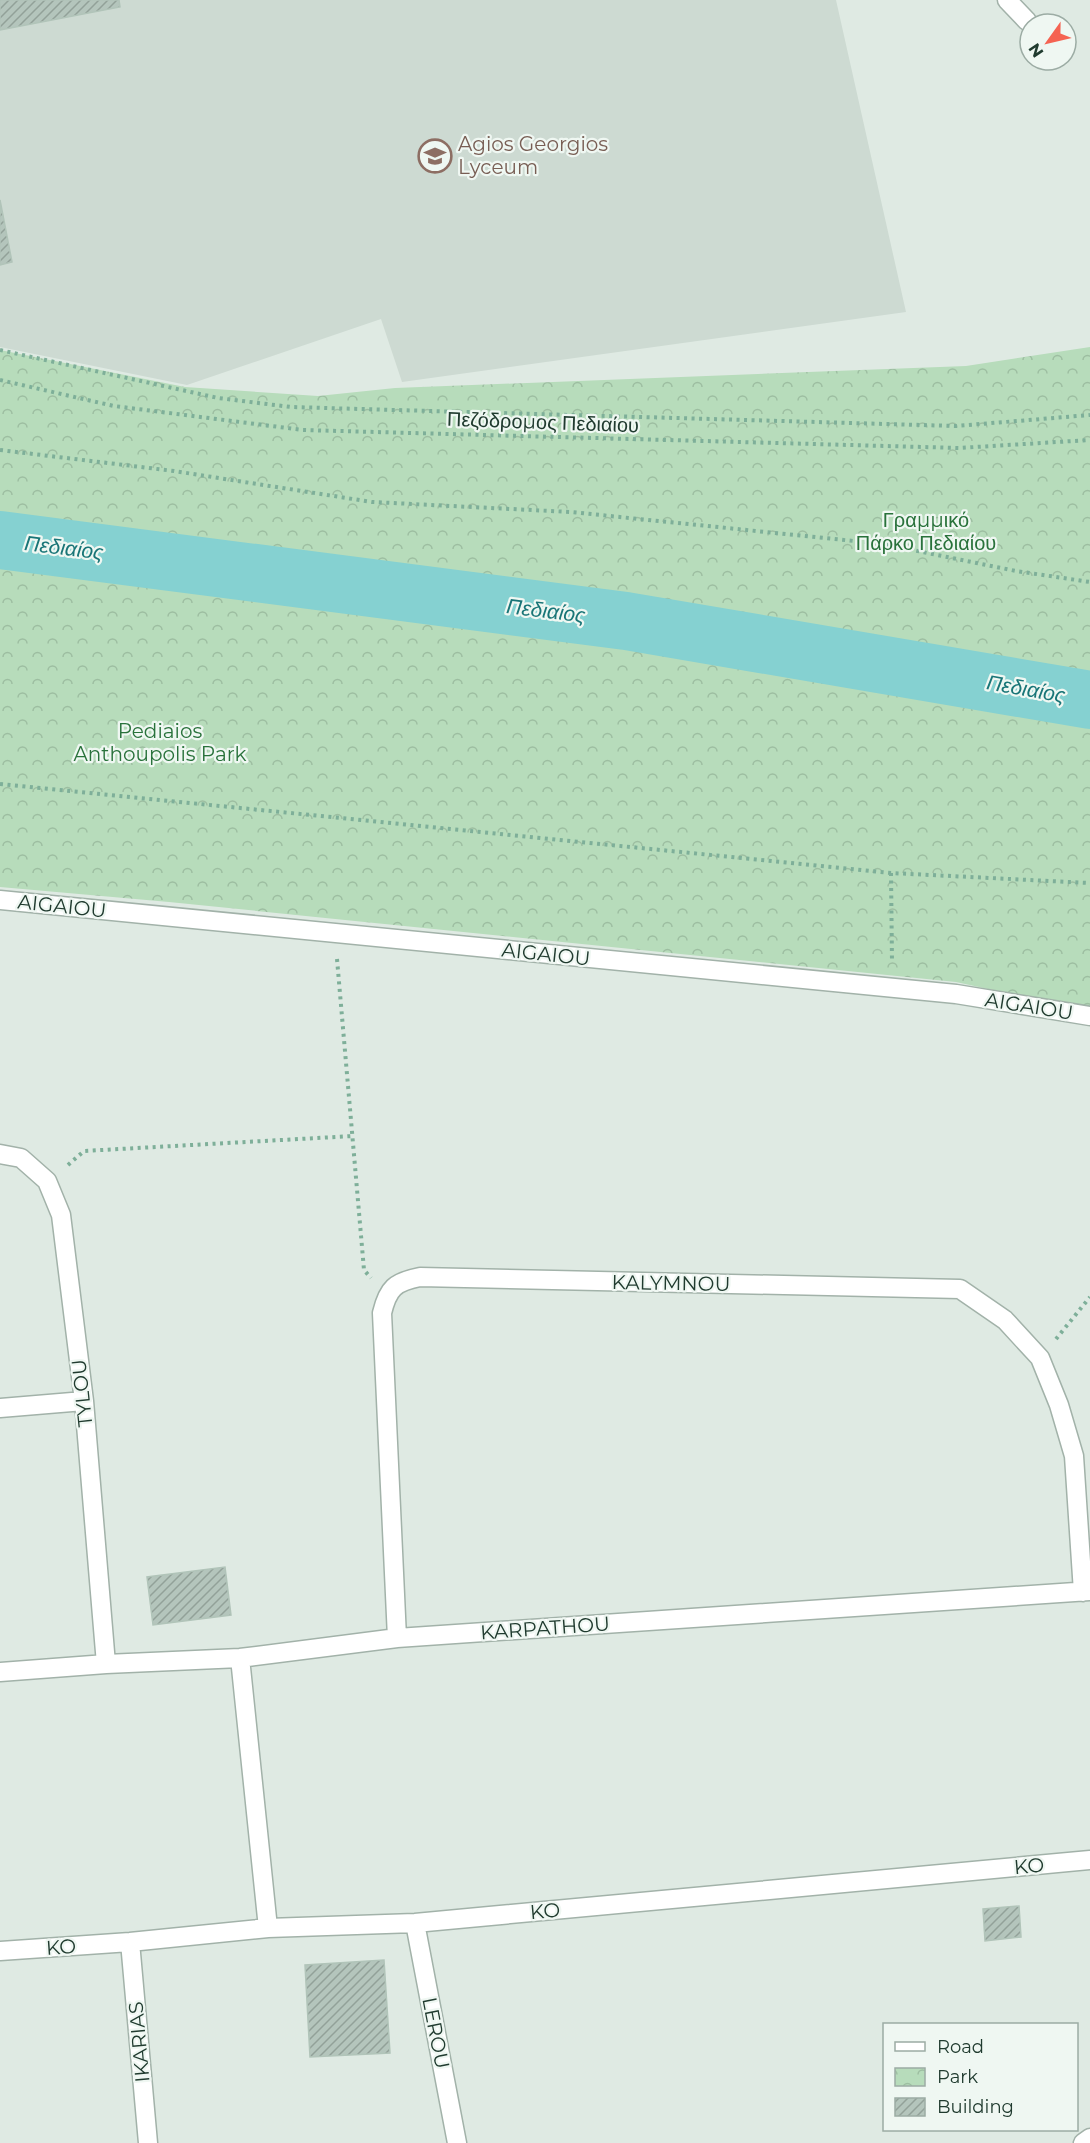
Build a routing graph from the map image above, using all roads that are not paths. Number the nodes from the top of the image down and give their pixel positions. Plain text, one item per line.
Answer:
1 (1007, 0) edge
2 (1018, 12) edge
3 (0, 900) edge
4 (1090, 1016) edge
5 (0, 1154) edge
6 (84, 1401) junction
7 (0, 1407) edge
8 (1086, 1591) edge
9 (396, 1638) junction
10 (240, 1658) junction
11 (106, 1664) junction
12 (0, 1672) edge
13 (1090, 1860) edge
14 (415, 1923) junction
15 (268, 1928) junction
16 (130, 1942) junction
17 (0, 1951) edge
18 (1090, 2138) edge
19 (148, 2143) edge
20 (457, 2143) edge
21 (1083, 2143) edge

1 - 2 street
3 - 4 street, AIGAIOU
5 - 6 street, TYLOU
6 - 7 street
6 - 11 street, TYLOU
8 - 9 street, KARPATHOU
8 - 9 street, KALYMNOU
9 - 10 street, KARPATHOU
10 - 11 street, KARPATHOU
10 - 15 street
11 - 12 street, KARPATHOU
13 - 14 street, KO
14 - 15 street, KO
14 - 20 street, LEROU
15 - 16 street, KO
16 - 17 street, KO
16 - 19 street, IKARIAS
18 - 21 street

